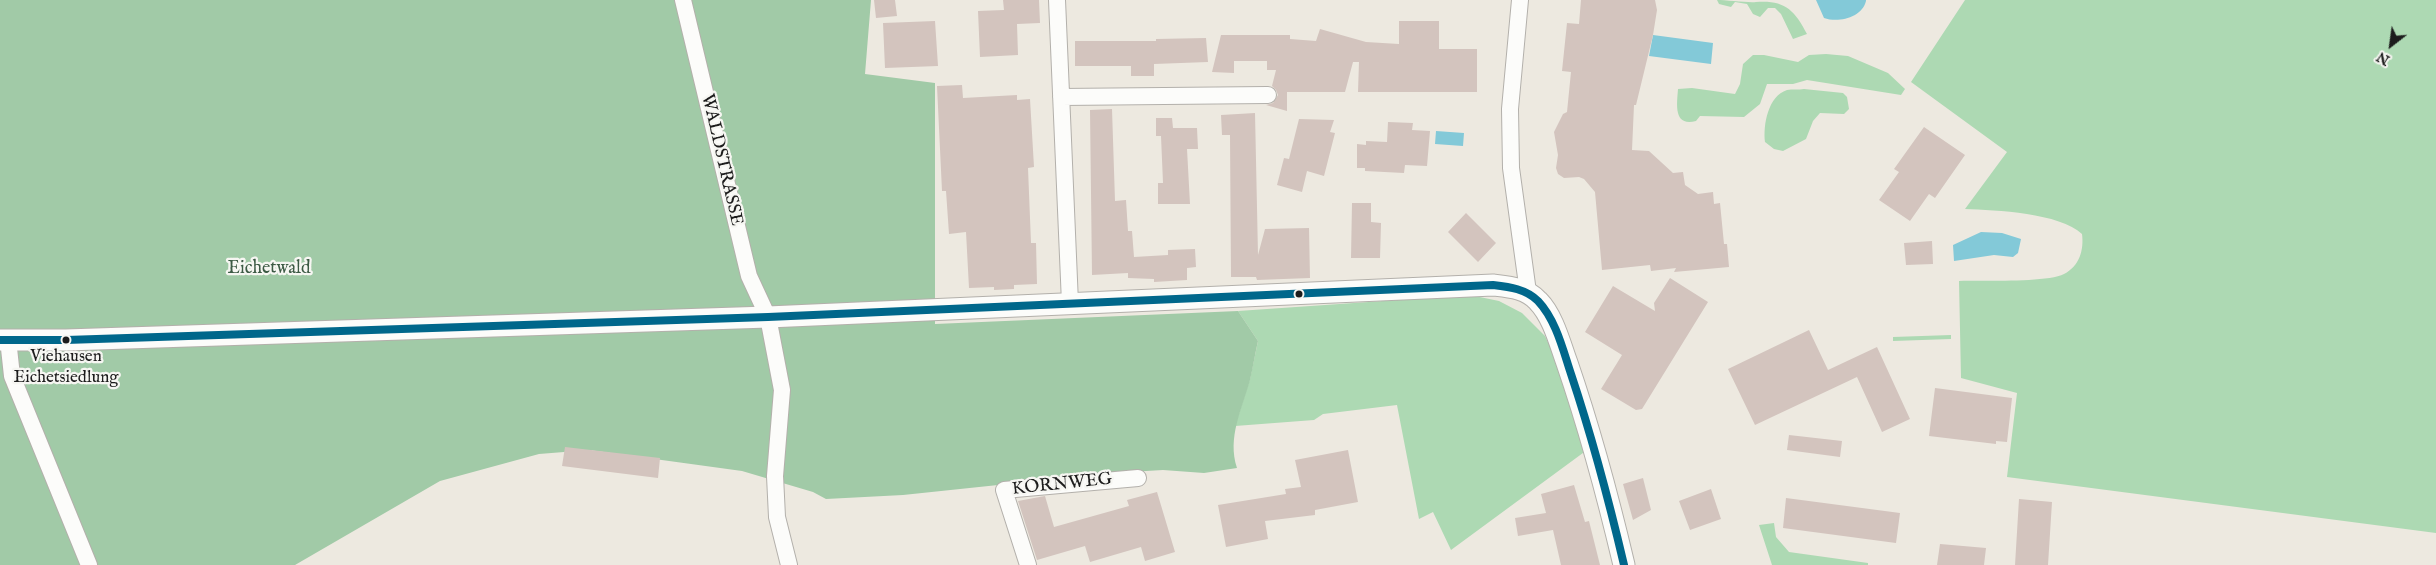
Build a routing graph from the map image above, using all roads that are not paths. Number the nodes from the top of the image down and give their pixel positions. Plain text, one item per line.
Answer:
1 (683, 0) edge
2 (1057, 0) edge
3 (1520, 0) edge
4 (1268, 95) dead end
5 (1062, 98) junction
6 (1528, 292) junction
7 (1070, 303) junction
8 (768, 317) junction
9 (4, 339) edge
10 (1138, 478) dead end
11 (89, 565) edge
12 (789, 565) edge
13 (1028, 565) edge
14 (1624, 565) edge

1 - 8 street, WALDSTRASSE
2 - 5 street
3 - 6 street
4 - 5 street
5 - 7 street
6 - 7 street
6 - 14 street
7 - 8 street
8 - 9 street
8 - 12 street, WALDSTRASSE
9 - 11 street
10 - 13 street, KORNWEG

